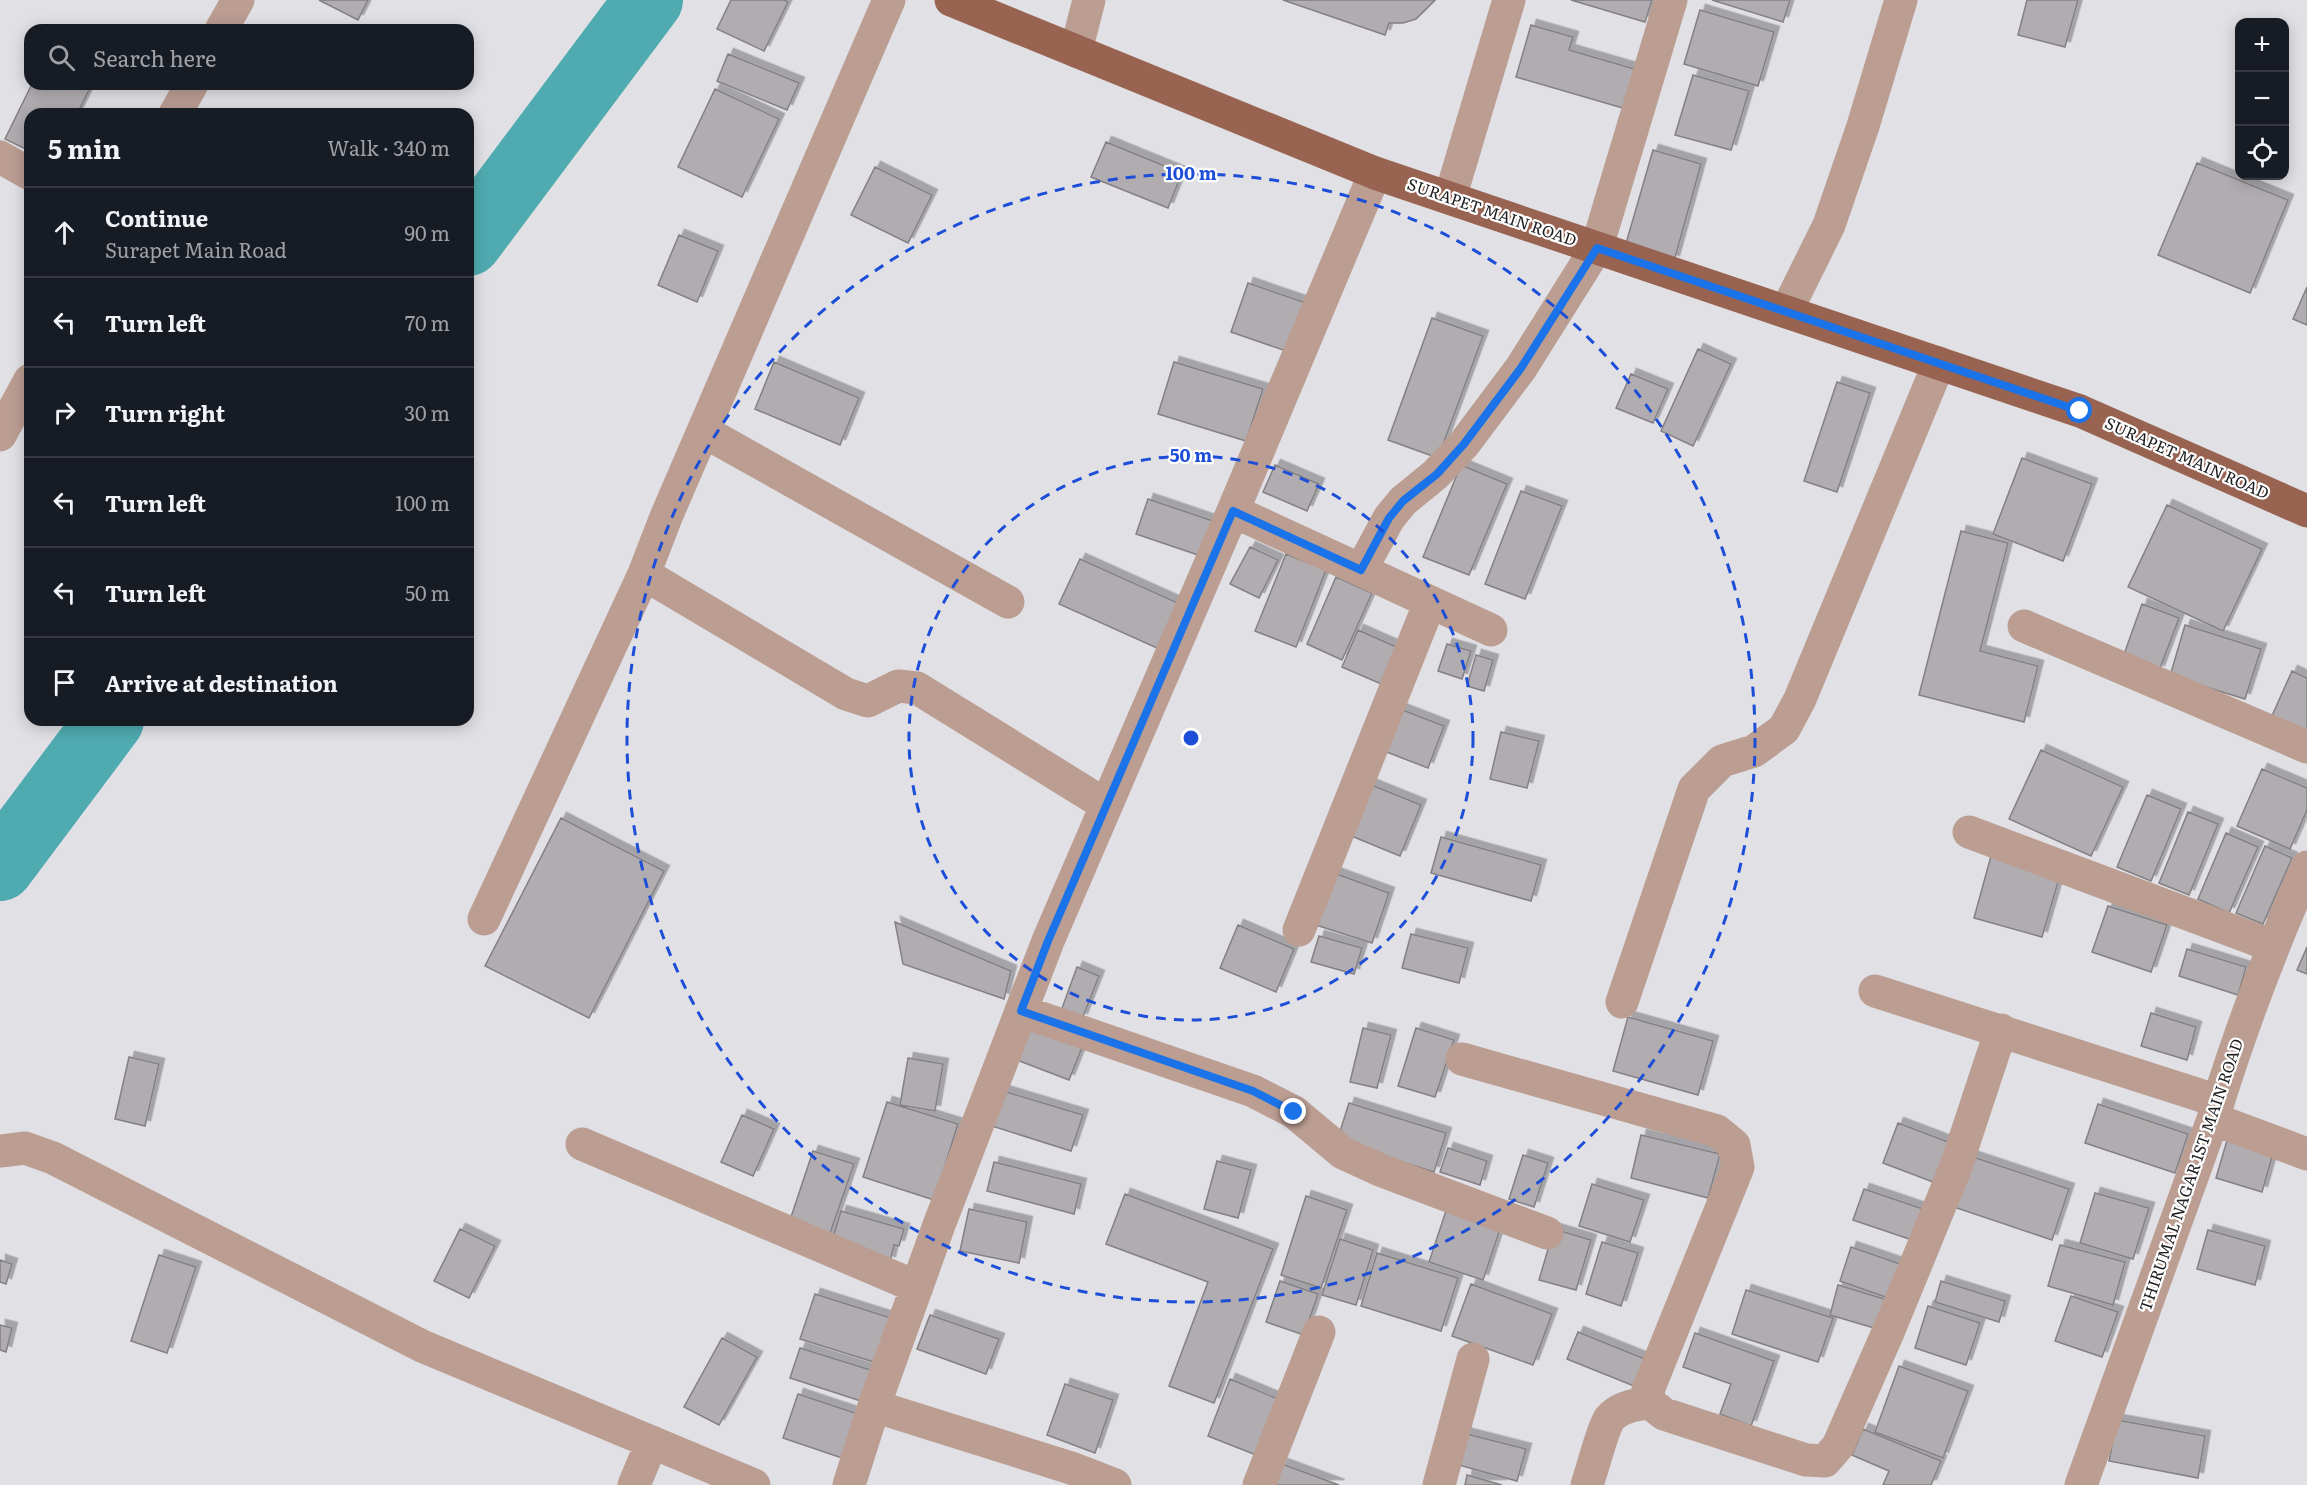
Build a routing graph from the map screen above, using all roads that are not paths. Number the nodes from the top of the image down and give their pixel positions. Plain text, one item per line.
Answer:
1 (237, 0) edge
2 (889, 0) edge
3 (951, 0) edge
4 (1089, 0) edge
5 (1509, 0) edge
6 (1671, 0) edge
7 (1901, 0) edge
8 (984, 6) edge
9 (224, 24) edge
10 (1076, 51) junction
11 (189, 90) edge
12 (178, 108) edge
13 (0, 157) edge
14 (24, 171) edge
15 (1375, 173) junction
16 (1450, 198) junction
17 (1597, 248) junction
18 (1786, 312) junction
19 (1939, 363) junction
20 (24, 391) edge
21 (703, 431) junction
22 (0, 435) edge
23 (1233, 511) junction
24 (2307, 511) edge
25 (1361, 570) junction
26 (644, 574) junction
27 (1008, 602) dead end
28 (1430, 602) junction
29 (2024, 626) dead end
30 (1491, 630) dead end
31 (2307, 747) edge
32 (1107, 805) junction
33 (1969, 832) dead end
34 (2307, 867) edge
35 (484, 919) dead end
36 (1299, 930) dead end
37 (2272, 946) junction
38 (1875, 991) dead end
39 (1622, 1002) dead end
40 (1021, 1011) junction
41 (2001, 1030) junction
42 (1462, 1059) dead end
43 (2216, 1110) junction
44 (582, 1144) dead end
45 (0, 1151) edge
46 (2307, 1154) edge
47 (1547, 1233) dead end
48 (917, 1287) junction
49 (1319, 1332) dead end
50 (1473, 1359) dead end
51 (1650, 1403) junction
52 (874, 1406) junction
53 (652, 1442) junction
54 (634, 1485) edge
55 (754, 1485) edge
56 (849, 1485) edge
57 (1115, 1485) edge
58 (1259, 1485) edge
59 (1439, 1485) edge
60 (1587, 1485) edge
61 (2081, 1485) edge

1 - 9 street
2 - 21 street
3 - 8 main road, SURAPET MAIN ROAD
4 - 10 street
5 - 16 street
6 - 17 street
7 - 18 street
8 - 10 main road, SURAPET MAIN ROAD
10 - 15 main road, SURAPET MAIN ROAD
11 - 12 street
13 - 14 street
15 - 16 main road, SURAPET MAIN ROAD
15 - 23 street
16 - 17 main road, SURAPET MAIN ROAD
17 - 18 main road, SURAPET MAIN ROAD
17 - 25 street
18 - 19 main road, SURAPET MAIN ROAD
19 - 24 main road, SURAPET MAIN ROAD
19 - 39 street
20 - 22 street
21 - 26 street
21 - 27 street
23 - 25 street
23 - 32 street
25 - 28 street
26 - 32 street
26 - 35 street
28 - 30 street
28 - 36 street
29 - 31 street
32 - 40 street
33 - 37 street
34 - 37 street, THIRUMAL NAGAR 1ST MAIN ROAD
37 - 43 street, THIRUMAL NAGAR 1ST MAIN ROAD
38 - 41 street
40 - 47 street
40 - 48 street
41 - 43 street
41 - 51 street
42 - 51 street
43 - 46 street
43 - 61 street, THIRUMAL NAGAR 1ST MAIN ROAD
44 - 48 street
45 - 53 street
48 - 52 street
49 - 58 street
50 - 59 street
51 - 60 street
52 - 56 street
52 - 57 street
53 - 54 street
53 - 55 street

